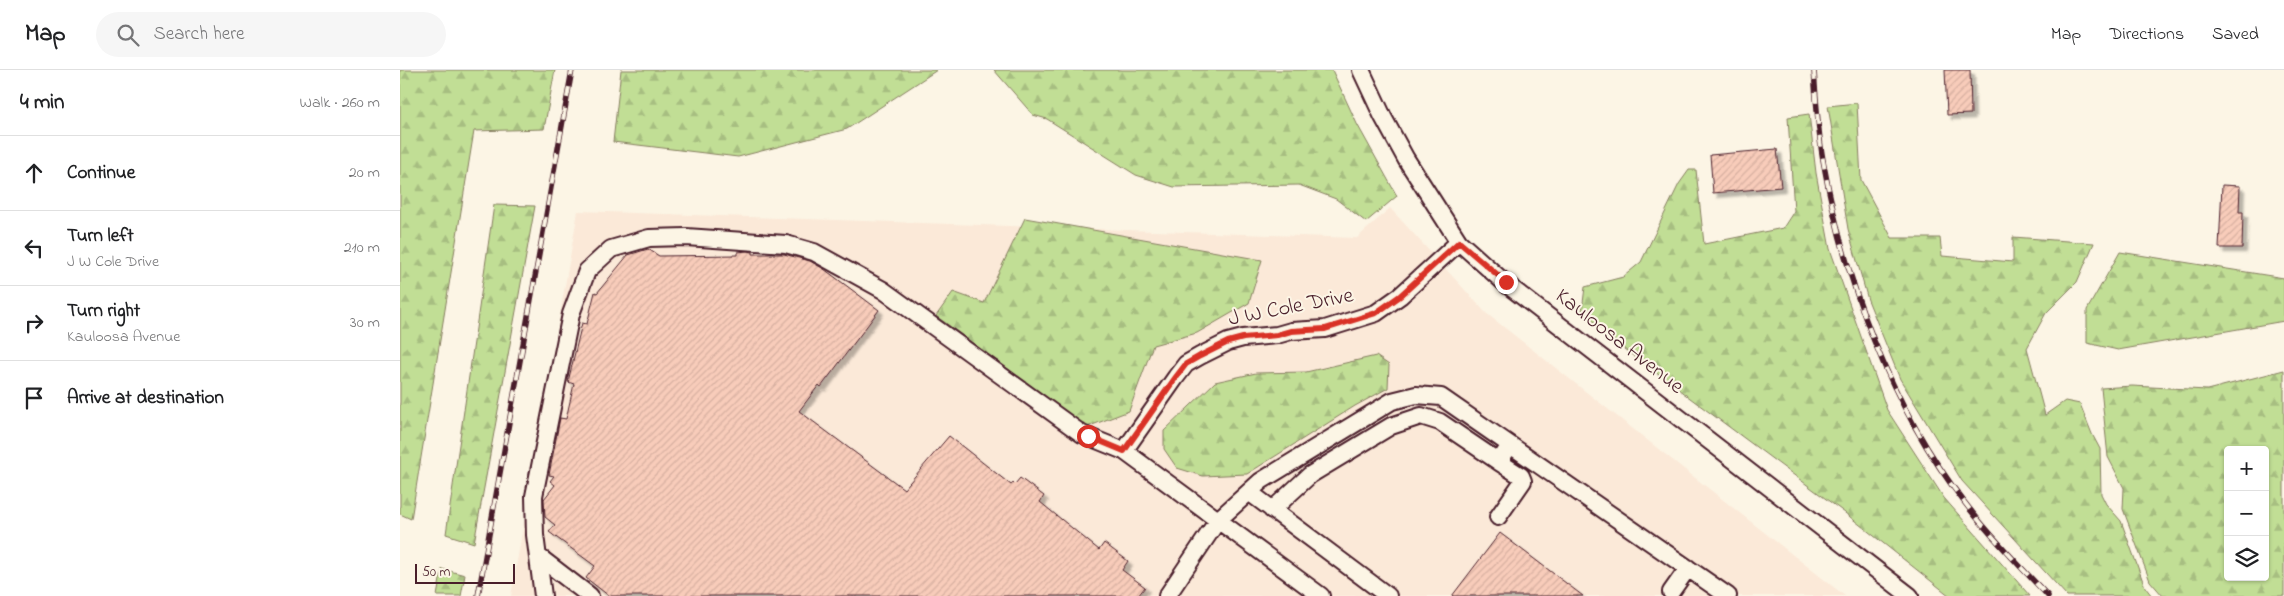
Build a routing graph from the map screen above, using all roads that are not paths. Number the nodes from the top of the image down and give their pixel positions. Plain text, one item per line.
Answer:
1 (1361, 70) edge
2 (1459, 242) junction
3 (1510, 445) junction
4 (1124, 451) junction
5 (1499, 462) junction
6 (1249, 492) junction
7 (1272, 510) junction
8 (1498, 517) dead end
9 (1218, 520) junction
10 (538, 556) junction
11 (1688, 568) junction
12 (1671, 592) dead end
13 (1907, 595) edge
14 (543, 596) edge
15 (590, 596) edge
16 (1167, 596) edge
17 (1321, 596) edge
18 (1388, 596) edge
19 (1728, 596) edge

1 - 2 street, Kauloosa Avenue
2 - 4 street, J W Cole Drive
2 - 13 street, Kauloosa Avenue
3 - 5 street
3 - 6 street
3 - 11 street
4 - 9 street
4 - 10 street
5 - 7 street
5 - 8 street
6 - 7 street
6 - 9 street
7 - 18 street
9 - 16 street
9 - 17 street
10 - 14 street
10 - 15 street
11 - 12 street
11 - 19 street

